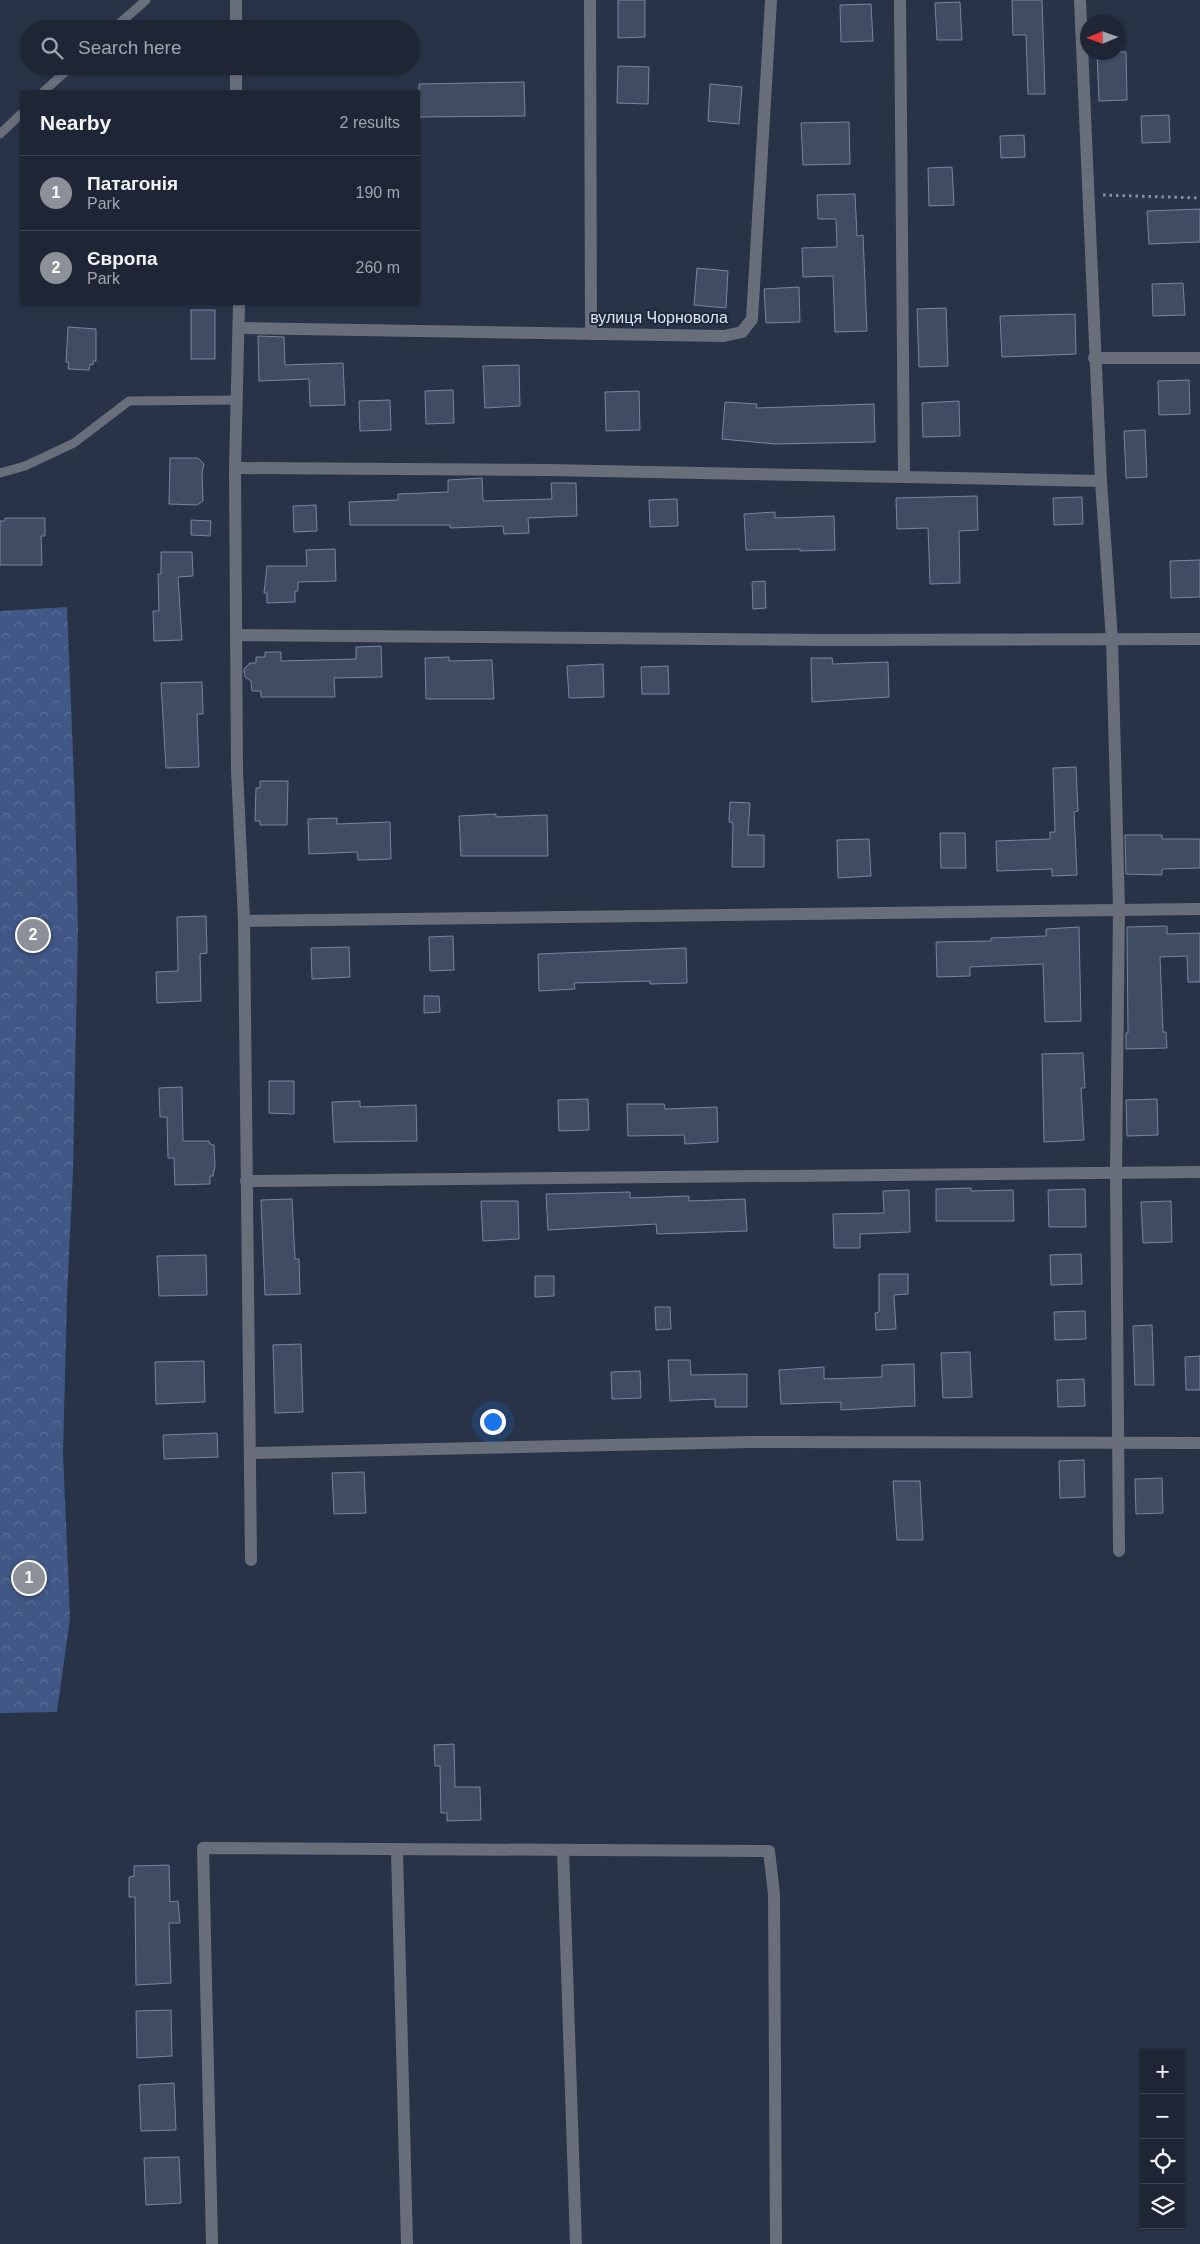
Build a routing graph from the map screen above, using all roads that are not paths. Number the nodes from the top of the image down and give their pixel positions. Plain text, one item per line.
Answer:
1 (146, 0) edge
2 (236, 0) edge
3 (590, 0) edge
4 (771, 0) edge
5 (900, 0) edge
6 (1080, 0) edge
7 (123, 20) edge
8 (236, 20) edge
9 (62, 75) edge
10 (236, 75) edge
11 (45, 90) edge
12 (236, 90) edge
13 (20, 115) edge
14 (0, 134) edge
15 (239, 305) edge
16 (240, 328) junction
17 (591, 334) junction
18 (1094, 358) junction
19 (1200, 358) edge
20 (237, 400) junction
21 (235, 468) junction
22 (0, 473) edge
23 (904, 477) junction
24 (1101, 481) junction
25 (237, 634) junction
26 (1200, 639) edge
27 (1112, 640) junction
28 (1119, 909) junction
29 (1200, 909) edge
30 (244, 921) junction
31 (1200, 1172) edge
32 (1116, 1173) junction
33 (246, 1181) junction
34 (1118, 1443) junction
35 (1200, 1443) edge
36 (250, 1453) junction
37 (1119, 1551) dead end
38 (251, 1560) dead end
39 (563, 1850) junction
40 (396, 1851) junction
41 (212, 2244) edge
42 (408, 2244) edge
43 (576, 2244) edge
44 (776, 2244) edge

1 - 7 lane
2 - 8 street
3 - 17 street
4 - 17 street, вулиця Чорновола
5 - 23 street
6 - 18 street
9 - 11 lane
10 - 12 street
13 - 14 lane
15 - 16 street
16 - 17 street, вулиця Чорновола
16 - 20 street
18 - 19 street
18 - 24 street
20 - 21 street
20 - 22 lane
21 - 23 street
21 - 25 street
23 - 24 street
24 - 27 street
25 - 27 street
25 - 30 street
26 - 27 street
27 - 28 street
28 - 29 street
28 - 30 street
28 - 32 street
30 - 33 street
31 - 32 street
32 - 33 street
32 - 34 street
33 - 36 street
34 - 35 street
34 - 36 street
34 - 37 street
36 - 38 street
39 - 40 street
39 - 43 street
39 - 44 street
40 - 41 street
40 - 42 street

